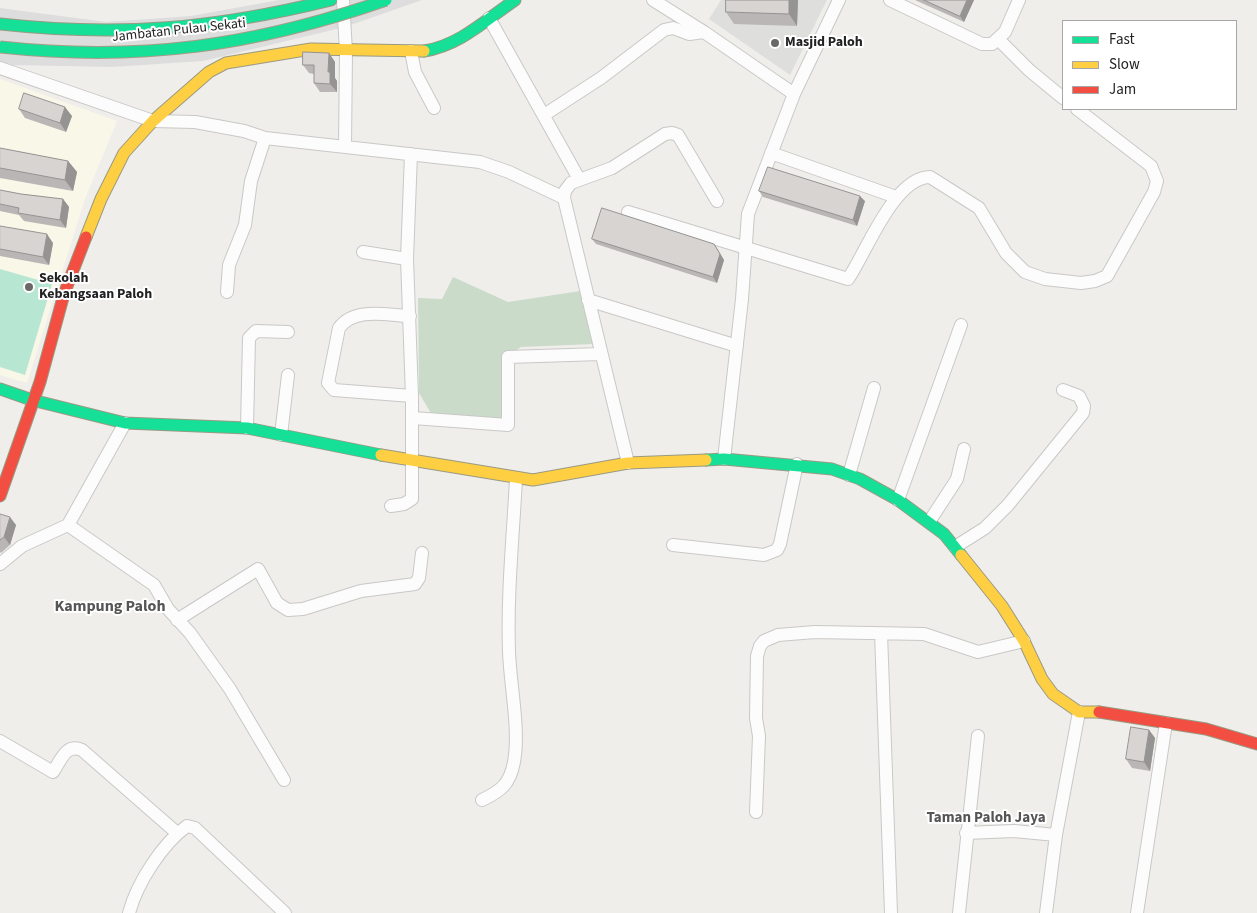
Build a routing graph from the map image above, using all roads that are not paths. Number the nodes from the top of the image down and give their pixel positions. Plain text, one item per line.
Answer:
1 (331, 0) edge
2 (344, 0) edge
3 (386, 0) edge
4 (515, 0) edge
5 (653, 0) edge
6 (839, 0) edge
7 (890, 0) edge
8 (1019, 0) edge
9 (488, 18) junction
10 (0, 24) edge
11 (704, 32) junction
12 (999, 40) junction
13 (0, 47) edge
14 (346, 51) junction
15 (411, 51) junction
16 (0, 68) edge
17 (794, 94) junction
18 (1062, 97) edge
19 (434, 108) dead end
20 (1079, 110) edge
21 (544, 115) junction
22 (153, 121) junction
23 (265, 138) junction
24 (344, 147) junction
25 (771, 153) junction
26 (411, 154) junction
27 (579, 179) junction
28 (896, 197) junction
29 (564, 198) junction
30 (717, 201) dead end
31 (628, 212) dead end
32 (746, 247) junction
33 (363, 252) dead end
34 (406, 259) junction
35 (227, 292) dead end
36 (588, 300) junction
37 (410, 316) junction
38 (962, 325) dead end
39 (288, 332) dead end
40 (737, 346) junction
41 (601, 354) junction
42 (288, 375) dead end
43 (874, 388) dead end
44 (0, 389) edge
45 (1062, 390) dead end
46 (412, 396) junction
47 (32, 400) junction
48 (412, 418) junction
49 (126, 423) junction
50 (247, 428) junction
51 (281, 435) junction
52 (964, 449) dead end
53 (724, 459) junction
54 (413, 462) junction
55 (628, 463) junction
56 (797, 464) junction
57 (849, 476) junction
58 (516, 480) junction
59 (0, 496) edge
60 (898, 500) junction
61 (391, 506) dead end
62 (929, 522) junction
63 (68, 525) junction
64 (673, 545) dead end
65 (955, 547) junction
66 (422, 553) dead end
67 (0, 564) edge
68 (176, 620) junction
69 (880, 633) junction
70 (1024, 641) junction
71 (1079, 712) junction
72 (1166, 723) junction
73 (978, 736) dead end
74 (0, 741) edge
75 (1257, 744) edge
76 (284, 780) dead end
77 (482, 800) dead end
78 (756, 812) dead end
79 (177, 833) junction
80 (966, 834) junction
81 (1056, 834) junction
82 (130, 913) edge
83 (285, 913) edge
84 (891, 913) edge
85 (959, 913) edge
86 (1046, 913) edge
87 (1137, 913) edge

1 - 10 street, Jambatan Pulau Sekati
2 - 14 street
3 - 13 street, Jambatan Pulau Sekati, bridge
4 - 9 street
5 - 11 street
6 - 17 street
7 - 12 street
8 - 12 street
9 - 15 street
9 - 21 street
11 - 17 street
11 - 21 street
12 - 18 street
14 - 15 street
14 - 22 street
14 - 24 street
15 - 19 street
16 - 22 street
17 - 25 street
20 - 28 street
21 - 27 street
22 - 23 street
22 - 47 street
23 - 24 street
23 - 35 street
24 - 26 street
25 - 28 street
25 - 32 street
26 - 29 street
26 - 34 street
27 - 29 street
27 - 30 street
28 - 32 street
29 - 36 street
31 - 32 street
32 - 40 street
33 - 34 street
34 - 37 street
36 - 40 street
36 - 41 street
37 - 46 street
37 - 46 street
38 - 60 street
39 - 50 street
40 - 53 street
41 - 48 street
41 - 55 street
42 - 51 street
43 - 57 street
44 - 47 street
45 - 65 street
46 - 48 street
47 - 49 street
47 - 59 street
48 - 54 street
49 - 50 street
49 - 63 street
50 - 51 street
51 - 54 street
52 - 62 street
53 - 55 street
53 - 56 street
54 - 58 street
54 - 61 street
55 - 58 street
56 - 57 street
56 - 64 street
57 - 60 street
58 - 77 street
60 - 62 street
62 - 65 street
63 - 67 street
63 - 68 street
65 - 70 street
66 - 68 street
68 - 76 street
69 - 70 street
69 - 78 street
69 - 84 street
70 - 71 street
71 - 72 street
71 - 81 street
72 - 75 street
72 - 87 street
73 - 80 street
74 - 79 street
79 - 82 street
79 - 83 street
80 - 81 street
80 - 85 street
81 - 86 street

